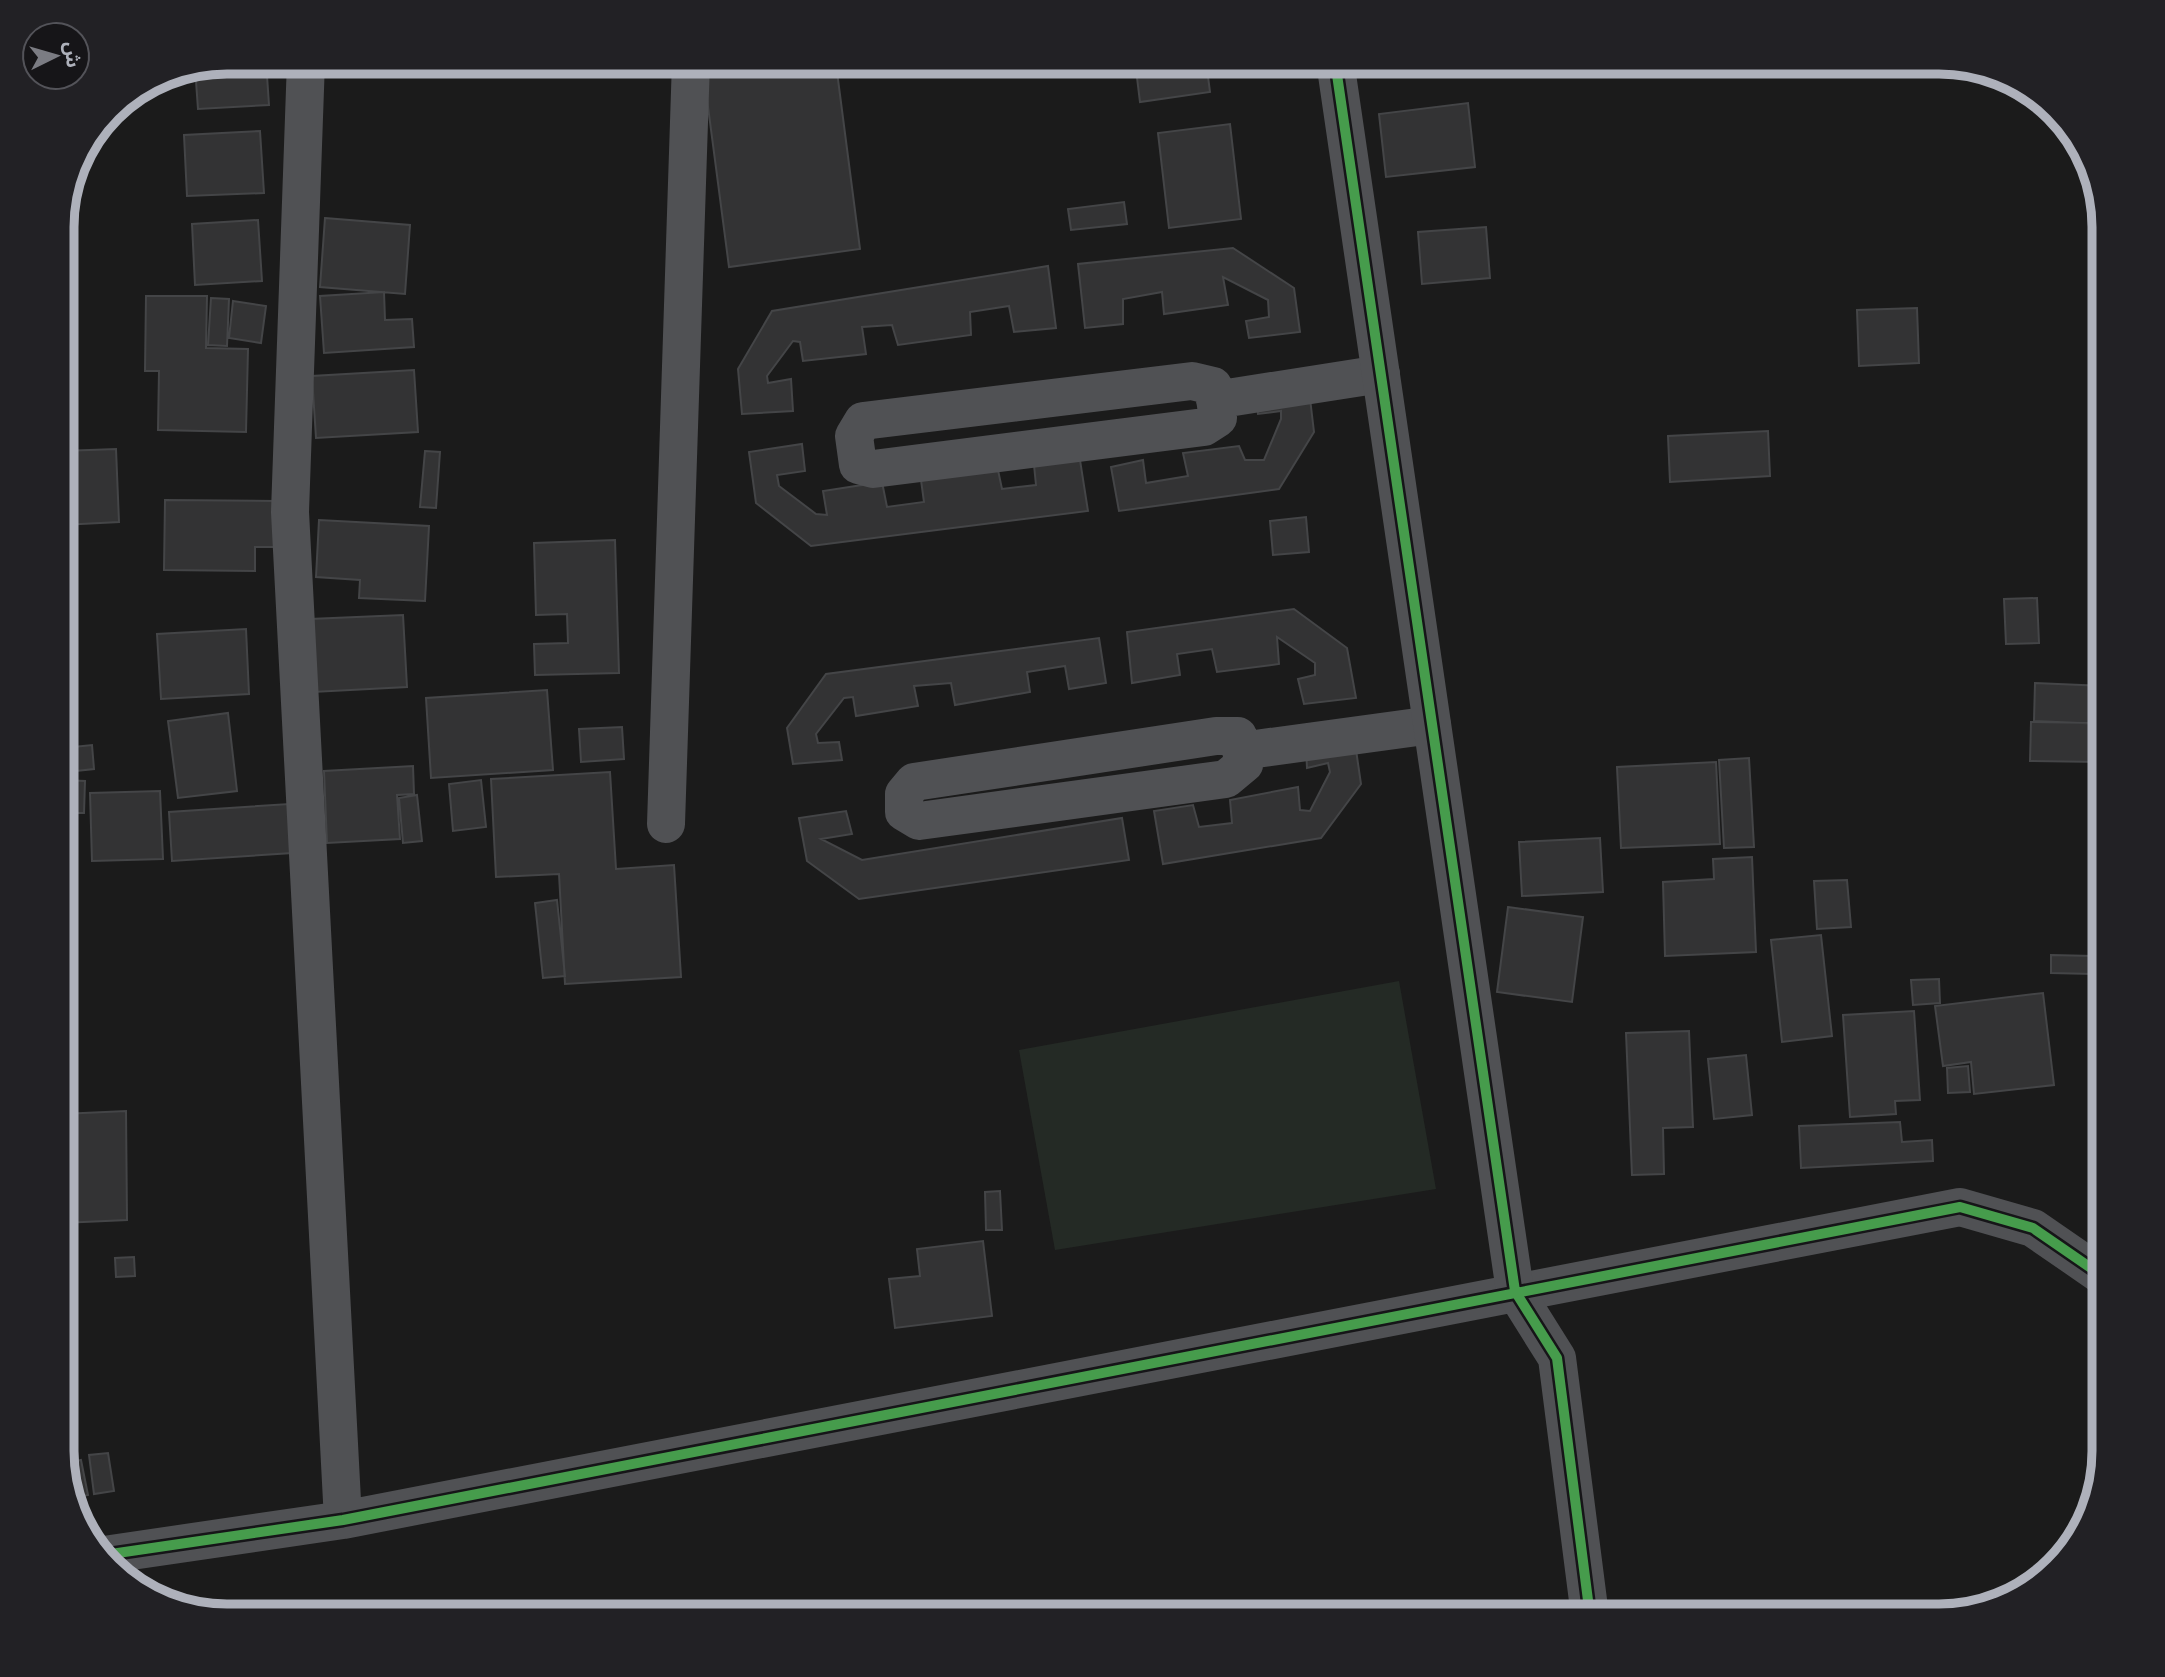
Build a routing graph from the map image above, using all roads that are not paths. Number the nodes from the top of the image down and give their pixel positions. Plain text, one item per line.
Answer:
1 (306, 74) edge
2 (691, 74) edge
3 (1337, 74) edge
4 (1381, 374) junction
5 (1216, 400) junction
6 (1432, 725) junction
7 (1241, 751) junction
8 (666, 824) dead end
9 (2092, 1269) edge
10 (1515, 1292) junction
11 (343, 1520) junction
12 (113, 1554) edge
13 (1588, 1604) edge

1 - 11 street
2 - 8 street
3 - 4 street
4 - 5 street
4 - 6 street
5 - 5 street
6 - 7 street
6 - 10 street
7 - 7 street
9 - 10 street
10 - 11 street
10 - 13 street
11 - 12 street

